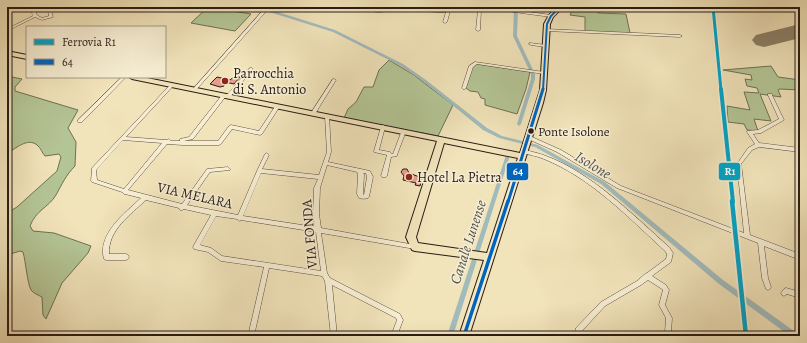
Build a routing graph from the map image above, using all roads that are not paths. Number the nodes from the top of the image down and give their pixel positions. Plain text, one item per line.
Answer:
1 (32, 7) edge
2 (268, 7) edge
3 (323, 7) edge
4 (560, 7) edge
5 (361, 8) edge
6 (480, 8) edge
7 (423, 9) edge
8 (448, 10) junction
9 (50, 11) dead end
10 (35, 16) junction
11 (551, 16) junction
12 (445, 22) dead end
13 (7, 30) edge
14 (478, 30) dead end
15 (546, 30) junction
16 (680, 36) dead end
17 (531, 44) dead end
18 (546, 46) junction
19 (7, 53) edge
20 (26, 57) edge
21 (251, 69) dead end
22 (544, 73) junction
23 (123, 78) edge
24 (137, 78) edge
25 (334, 80) dead end
26 (172, 85) junction
27 (464, 88) dead end
28 (194, 90) junction
29 (770, 95) dead end
30 (226, 96) junction
31 (278, 106) junction
32 (314, 113) junction
33 (327, 116) junction
34 (80, 121) dead end
35 (383, 127) junction
36 (404, 132) junction
37 (530, 138) junction
38 (124, 139) junction
39 (441, 139) junction
40 (166, 142) junction
41 (758, 145) junction
42 (800, 150) edge
43 (524, 153) junction
44 (267, 155) dead end
45 (390, 156) junction
46 (326, 163) junction
47 (228, 169) dead end
48 (359, 170) junction
49 (259, 171) junction
50 (384, 176) dead end
51 (320, 177) junction
52 (124, 192) junction
53 (144, 198) junction
54 (182, 208) junction
55 (214, 214) junction
56 (239, 219) junction
57 (317, 230) junction
58 (411, 237) junction
59 (747, 237) junction
60 (397, 242) junction
61 (761, 242) junction
62 (415, 247) junction
63 (481, 256) junction
64 (126, 257) dead end
65 (800, 257) edge
66 (267, 266) junction
67 (647, 276) junction
68 (326, 277) junction
69 (768, 287) dead end
70 (784, 293) dead end
71 (800, 296) edge
72 (668, 332) dead end
73 (251, 336) edge
74 (334, 336) edge
75 (394, 336) edge
76 (464, 336) edge
77 (577, 336) edge

1 - 10 street
2 - 28 street
3 - 5 street
4 - 11 main road
5 - 7 street
6 - 8 street
6 - 11 street
6 - 14 street
7 - 8 street
8 - 12 street
9 - 10 street
10 - 13 street
11 - 15 main road
15 - 16 street
15 - 18 main road
17 - 18 street
18 - 22 main road
19 - 20 main road
21 - 30 street
22 - 27 street
22 - 37 main road
23 - 34 street
24 - 26 main road
25 - 32 street
26 - 28 main road
26 - 38 street, VIA MELARA
28 - 30 main road
29 - 41 street
30 - 31 main road
30 - 40 street
31 - 32 main road
31 - 40 street
32 - 33 main road
33 - 35 main road
33 - 46 street, VIA FONDA
35 - 36 main road
35 - 45 street
36 - 39 main road
36 - 45 street
37 - 43 main road
37 - 59 street
38 - 40 street
38 - 52 street, VIA MELARA
39 - 43 main road
39 - 58 main road
40 - 52 street
41 - 42 street
41 - 59 street
43 - 63 main road
43 - 67 street
44 - 49 street
45 - 50 street
46 - 48 street
46 - 51 street, VIA FONDA
47 - 54 street
48 - 48 street
49 - 51 street
49 - 56 street
51 - 57 street, VIA FONDA
52 - 53 street, VIA MELARA
53 - 54 street, VIA MELARA
53 - 64 street
54 - 55 street, VIA MELARA
55 - 56 street, VIA MELARA
55 - 66 street
56 - 57 street, VIA MELARA
57 - 60 street, VIA MELARA
57 - 68 street, VIA FONDA
58 - 60 street
58 - 62 main road
59 - 61 street
60 - 62 street, VIA MELARA
61 - 65 street
61 - 69 street
62 - 63 main road, VIA MELARA
63 - 76 main road
66 - 68 street
66 - 73 street
67 - 72 street
67 - 77 street
68 - 74 street, VIA FONDA
68 - 75 street, VIA FONDA
70 - 71 street

